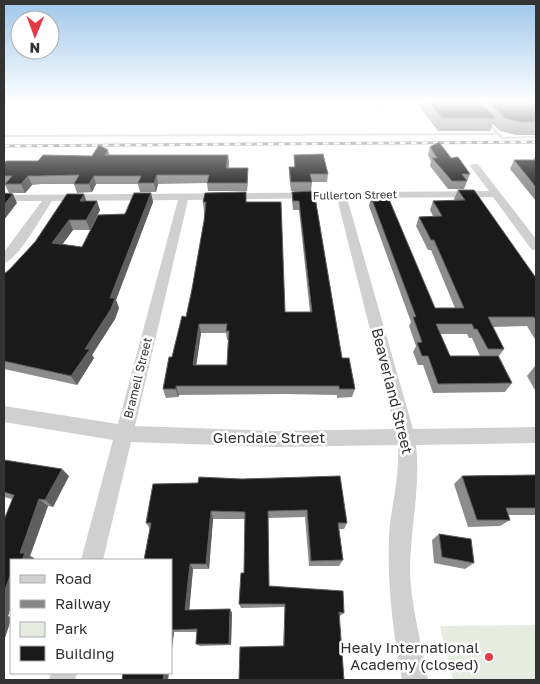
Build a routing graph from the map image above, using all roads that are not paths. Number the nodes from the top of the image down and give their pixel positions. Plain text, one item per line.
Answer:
1 (499, 134) joint
2 (4, 136) edge
3 (536, 137) edge
4 (475, 166) dead end
5 (496, 194) junction
6 (340, 195) junction
7 (184, 196) junction
8 (4, 198) edge
9 (49, 198) junction
10 (536, 247) edge
11 (4, 258) edge
12 (4, 414) edge
13 (124, 433) junction
14 (536, 435) edge
15 (406, 437) junction
16 (92, 559) edge
17 (415, 680) edge

1 - 2 lane
1 - 3 lane
4 - 5 street
5 - 6 street, Fullerton Street
5 - 10 street
6 - 7 street, Fullerton Street
6 - 15 street, Beaverland Street
7 - 9 street, Fullerton Street
7 - 13 street, Bramell Street
8 - 9 street, Fullerton Street
9 - 11 street
12 - 13 street, Glendale Street
13 - 15 street, Glendale Street
13 - 16 street, Bramell Street
14 - 15 street, Glendale Street
15 - 17 street, Beaverland Street

